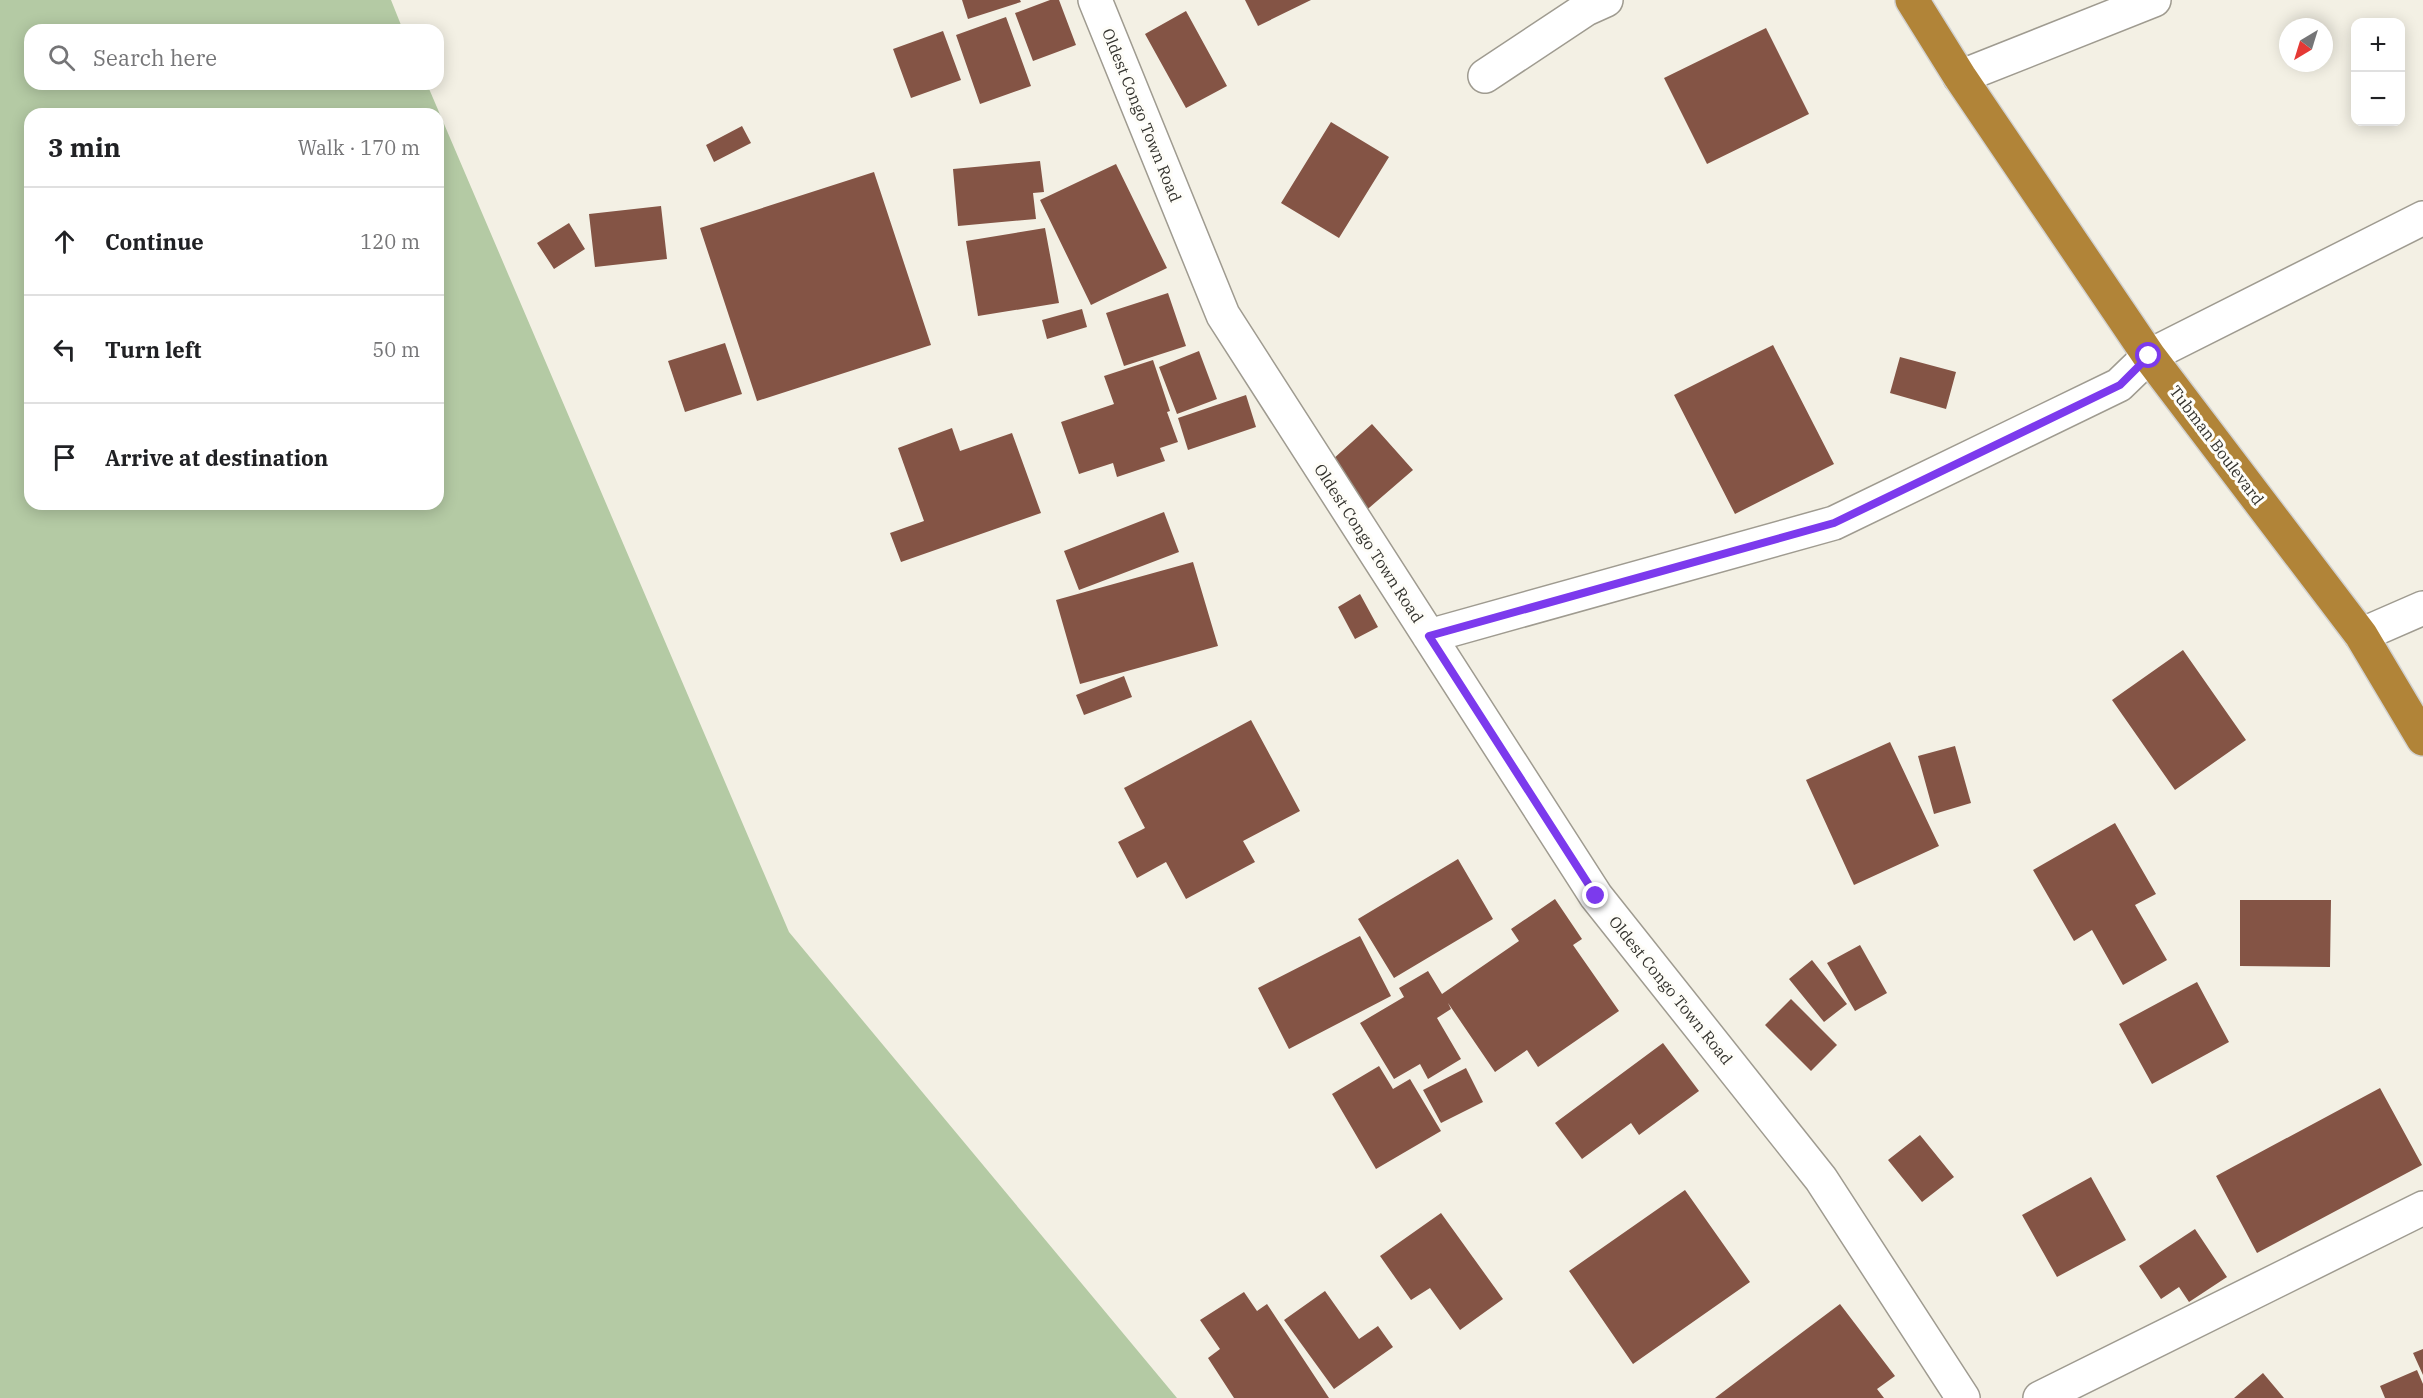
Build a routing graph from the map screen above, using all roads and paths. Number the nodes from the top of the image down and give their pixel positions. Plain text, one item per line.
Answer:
1 (1095, 0) edge
2 (1606, 0) edge
3 (1912, 0) edge
4 (2154, 0) edge
5 (1485, 76) dead end
6 (1960, 77) junction
7 (2423, 218) edge
8 (2149, 356) junction
9 (2423, 608) edge
10 (2361, 635) junction
11 (1429, 636) junction
12 (2423, 739) edge
13 (2423, 1208) edge
14 (1963, 1398) edge
15 (2040, 1398) edge

1 - 11 street, Oldest Congo Town Road
2 - 5 street
3 - 6 highway, Tubman Boulevard
4 - 6 street
6 - 8 highway, Tubman Boulevard
7 - 8 street
8 - 10 highway, Tubman Boulevard
8 - 11 street
9 - 10 street
10 - 12 highway, Tubman Boulevard
11 - 14 street, Oldest Congo Town Road
13 - 15 street

